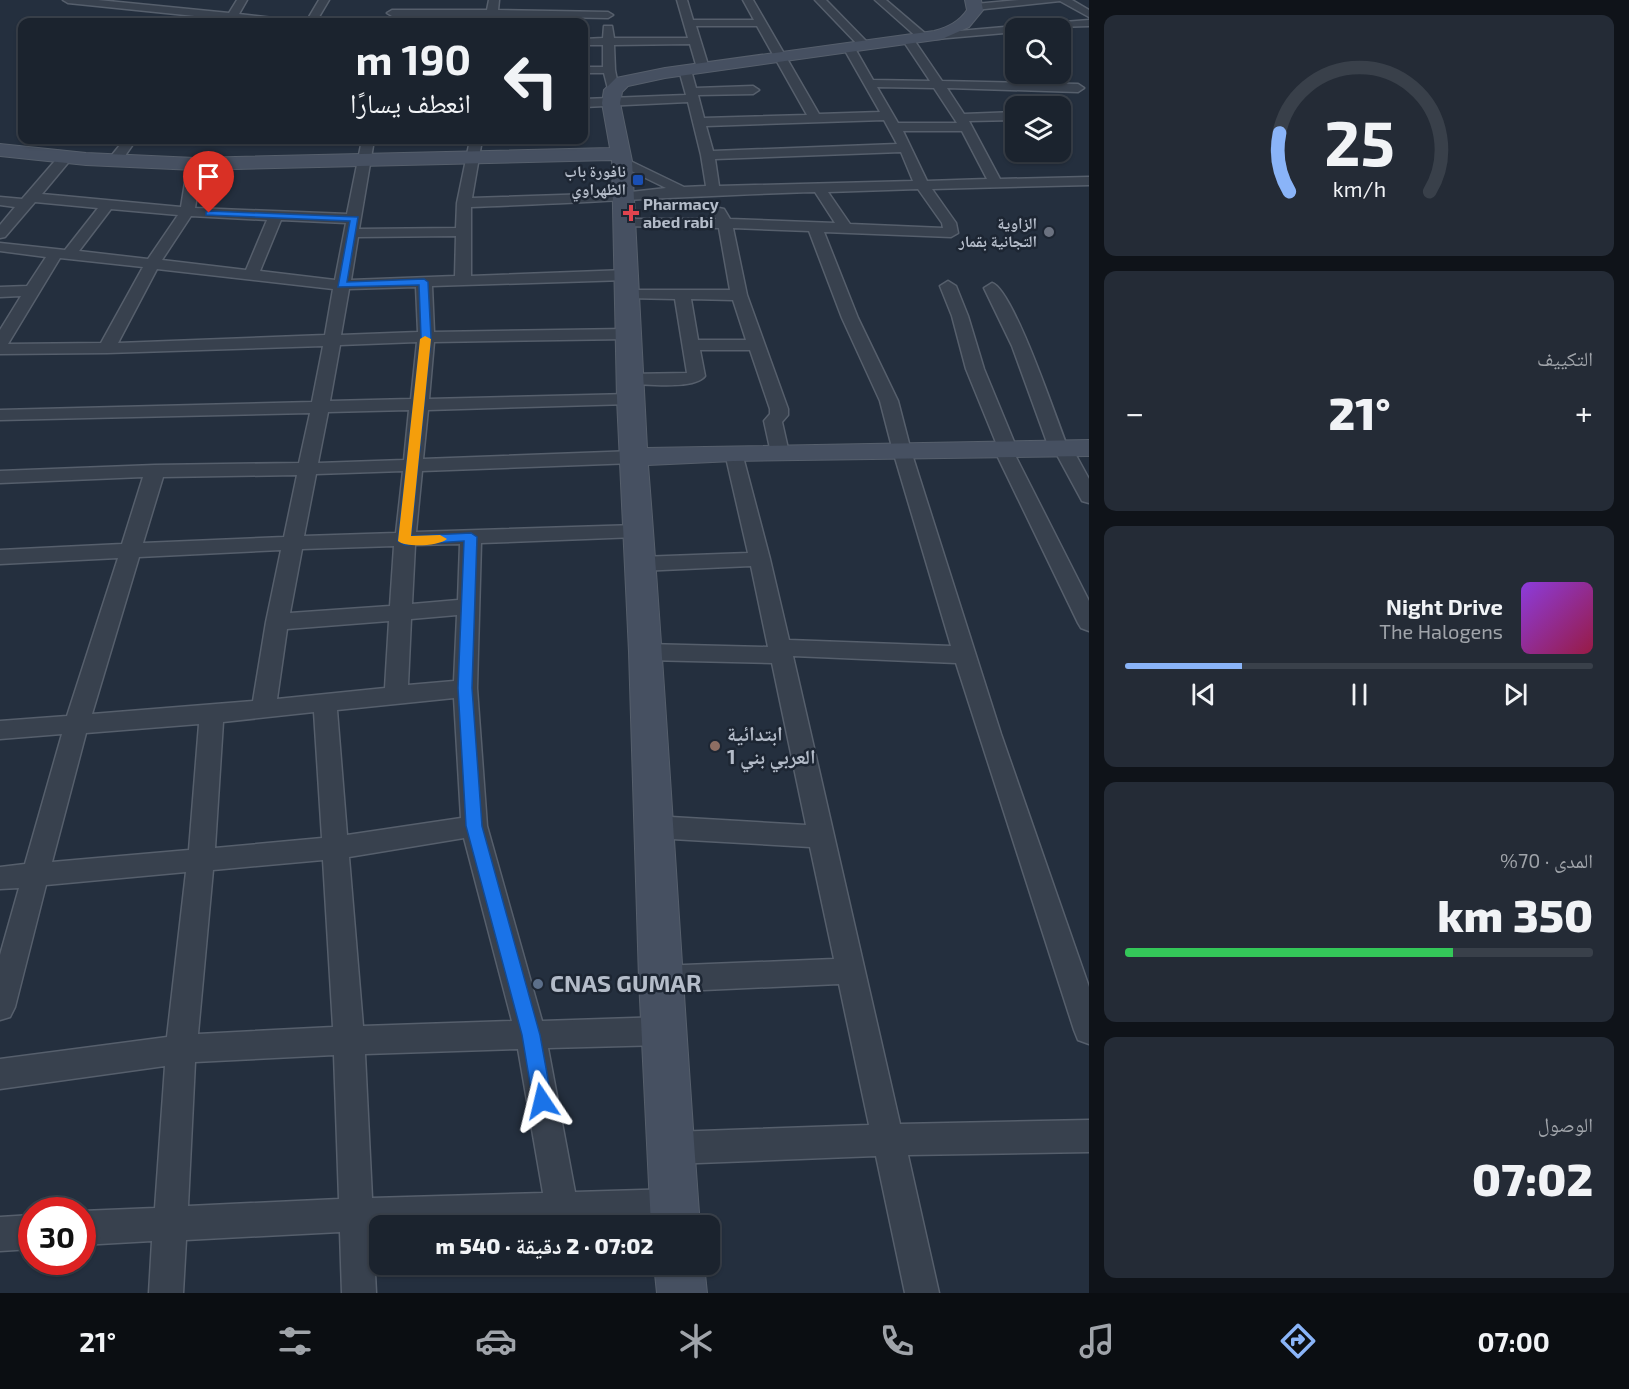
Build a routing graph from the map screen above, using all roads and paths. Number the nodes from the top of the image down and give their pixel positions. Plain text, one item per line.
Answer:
1 (68, 0) edge
2 (174, 0) edge
3 (242, 0) edge
4 (324, 0) edge
5 (393, 0) edge
6 (494, 0) edge
7 (606, 0) edge
8 (682, 0) edge
9 (748, 0) edge
10 (820, 0) edge
11 (880, 0) edge
12 (1055, 0) edge
13 (1064, 0) edge
14 (106, 2) edge
15 (974, 6) edge
16 (165, 10) junction
17 (1089, 14) edge
18 (608, 15) junction
19 (156, 18) edge
20 (216, 18) edge
21 (230, 18) edge
22 (313, 18) edge
23 (391, 18) edge
24 (491, 18) edge
25 (761, 23) junction
26 (1089, 23) edge
27 (688, 24) junction
28 (1071, 24) edge
29 (1005, 30) edge
30 (999, 31) junction
31 (922, 37) junction
32 (588, 42) edge
33 (609, 42) junction
34 (857, 46) junction
35 (780, 57) junction
36 (588, 74) edge
37 (693, 74) junction
38 (1071, 80) edge
39 (868, 83) junction
40 (938, 85) junction
41 (753, 90) dead end
42 (604, 91) edge
43 (1083, 91) edge
44 (1005, 117) edge
45 (814, 118) junction
46 (699, 122) junction
47 (890, 122) junction
48 (963, 123) junction
49 (127, 144) edge
50 (367, 144) edge
51 (906, 148) junction
52 (475, 149) edge
53 (0, 150) edge
54 (708, 154) junction
55 (65, 158) junction
56 (622, 158) junction
57 (115, 160) junction
58 (365, 162) junction
59 (195, 164) junction
60 (1089, 181) edge
61 (996, 184) junction
62 (922, 185) junction
63 (819, 188) junction
64 (711, 190) junction
65 (682, 191) junction
66 (0, 201) edge
67 (28, 201) junction
68 (464, 203) junction
69 (107, 205) junction
70 (622, 209) junction
71 (188, 212) junction
72 (275, 217) junction
73 (724, 223) junction
74 (353, 226) junction
75 (814, 226) junction
76 (845, 228) junction
77 (462, 232) junction
78 (0, 234) edge
79 (0, 247) edge
80 (63, 254) junction
81 (153, 263) junction
82 (251, 274) junction
83 (463, 280) junction
84 (424, 282) junction
85 (626, 284) junction
86 (342, 285) junction
87 (948, 286) dead end
88 (992, 288) dead end
89 (33, 291) junction
90 (0, 292) edge
91 (682, 294) junction
92 (739, 295) junction
93 (627, 334) junction
94 (426, 337) junction
95 (331, 341) junction
96 (0, 343) edge
97 (691, 345) junction
98 (757, 345) junction
99 (107, 348) junction
100 (0, 349) edge
101 (629, 389) junction
102 (418, 404) junction
103 (320, 407) junction
104 (0, 416) edge
105 (1070, 448) edge
106 (1006, 449) junction
107 (902, 451) junction
108 (734, 453) junction
109 (780, 453) junction
110 (634, 457) junction
111 (411, 466) junction
112 (308, 469) junction
113 (155, 471) junction
114 (0, 477) edge
115 (1089, 497) edge
116 (637, 531) junction
117 (471, 537) junction
118 (405, 541) junction
119 (294, 543) junction
120 (129, 552) junction
121 (0, 557) edge
122 (760, 560) junction
123 (639, 564) junction
124 (467, 608) junction
125 (401, 613) junction
126 (278, 622) junction
127 (1089, 623) edge
128 (781, 651) junction
129 (646, 652) junction
130 (964, 655) junction
131 (465, 688) junction
132 (396, 695) junction
133 (325, 702) junction
134 (264, 708) junction
135 (212, 714) junction
136 (76, 726) junction
137 (0, 730) edge
138 (474, 826) junction
139 (654, 827) junction
140 (821, 837) junction
141 (336, 848) junction
142 (201, 861) junction
143 (34, 875) junction
144 (0, 878) edge
145 (849, 971) junction
146 (660, 979) junction
147 (0, 1007) edge
148 (1089, 1030) edge
149 (664, 1031) junction
150 (531, 1035) junction
151 (349, 1040) junction
152 (181, 1049) junction
153 (0, 1074) edge
154 (1089, 1137) edge
155 (888, 1140) junction
156 (672, 1148) junction
157 (562, 1210) junction
158 (356, 1215) junction
159 (657, 1215) edge
160 (676, 1215) edge
161 (172, 1223) junction
162 (96, 1227) edge
163 (18, 1233) edge
164 (0, 1234) edge
165 (680, 1275) edge
166 (166, 1293) edge
167 (359, 1293) edge
168 (681, 1293) edge
169 (922, 1293) edge

1 - 14 street
2 - 16 street
3 - 21 street
4 - 22 street
5 - 23 street
6 - 24 street
7 - 18 street
8 - 27 street
9 - 25 street
10 - 34 street
11 - 31 street
12 - 15 street
13 - 17 street
14 - 16 street
15 - 30 street
15 - 31 main road
16 - 19 street
16 - 20 street
18 - 24 street
18 - 33 street
23 - 24 street
25 - 27 street
25 - 35 street
26 - 28 street
27 - 37 street
29 - 30 street
30 - 31 street
31 - 34 main road
31 - 40 street
32 - 33 street
33 - 37 street
33 - 42 street
34 - 35 main road
34 - 39 street
35 - 37 main road
35 - 45 street
36 - 42 street
37 - 41 street
37 - 42 main road
37 - 46 street
38 - 43 street
39 - 40 street
39 - 47 street
40 - 43 street
40 - 48 street
42 - 56 main road
44 - 48 street
45 - 46 street
45 - 47 street
46 - 54 street
47 - 48 street
47 - 51 street
48 - 61 street
49 - 57 street
50 - 58 street
51 - 54 street
51 - 62 street
52 - 56 main road
52 - 58 main road
52 - 68 street
53 - 55 main road
54 - 64 street
55 - 57 main road
55 - 67 street
56 - 65 street
56 - 70 main road
57 - 59 main road
58 - 59 main road
58 - 74 street
59 - 71 street
60 - 61 street
61 - 62 street
62 - 63 street
62 - 76 street
63 - 64 street
63 - 76 street
64 - 65 street
64 - 73 street
65 - 70 street
66 - 67 street
67 - 69 street
67 - 78 street
68 - 70 street
68 - 77 street
69 - 71 street
69 - 80 street
70 - 73 street
70 - 85 main road
71 - 72 street
71 - 81 street
72 - 74 street
72 - 82 street
73 - 75 street
73 - 92 street
74 - 77 street
74 - 86 street
75 - 76 street
75 - 107 street
77 - 83 street
79 - 80 street
80 - 81 street
80 - 89 street
81 - 82 street
81 - 99 street
82 - 86 street
83 - 84 street
83 - 85 street
84 - 86 street
84 - 94 street
85 - 91 street
85 - 93 main road
86 - 95 street
87 - 106 street
88 - 105 street
89 - 90 street
89 - 96 street
91 - 92 street
91 - 97 street
92 - 98 street
93 - 94 street
93 - 101 main road
94 - 95 street
94 - 102 street
95 - 99 street
95 - 103 street
97 - 98 street
97 - 101 street
98 - 109 street
99 - 100 street
101 - 102 street
101 - 110 main road
102 - 103 street
102 - 111 street
103 - 104 street
103 - 112 street
105 - 106 main road
105 - 115 street
106 - 107 main road
106 - 127 street
107 - 109 main road
107 - 130 street
108 - 109 main road
108 - 110 main road
108 - 122 street
110 - 111 street
110 - 116 main road
111 - 112 street
111 - 118 street
112 - 113 street
112 - 119 street
113 - 114 street
113 - 120 street
116 - 117 street
116 - 123 main road
117 - 118 street
117 - 124 street
118 - 119 street
118 - 125 street
119 - 120 street
119 - 126 street
120 - 121 street
120 - 136 street
122 - 123 street
122 - 128 street
123 - 129 main road
124 - 125 street
124 - 131 street
125 - 126 street
125 - 132 street
126 - 134 street
128 - 129 street
128 - 130 street
128 - 140 street
129 - 139 main road
130 - 148 street
131 - 132 street
131 - 138 street
132 - 133 street
133 - 134 street
133 - 141 street
134 - 135 street
135 - 136 street
135 - 142 street
136 - 137 street
136 - 143 street
138 - 141 street
138 - 150 street
139 - 140 street
139 - 146 main road
140 - 145 street
141 - 142 street
141 - 151 street
142 - 143 street
142 - 152 street
143 - 144 street
143 - 147 street
145 - 146 street
145 - 155 street
146 - 149 main road
149 - 150 street
149 - 156 main road
150 - 151 street
150 - 157 street
151 - 152 street
151 - 158 street
152 - 153 street
152 - 161 street
154 - 155 street
155 - 156 street
155 - 169 street
156 - 160 main road
157 - 158 street
157 - 159 street
158 - 161 street
158 - 167 street
161 - 162 street
161 - 166 street
163 - 164 street
165 - 168 main road

